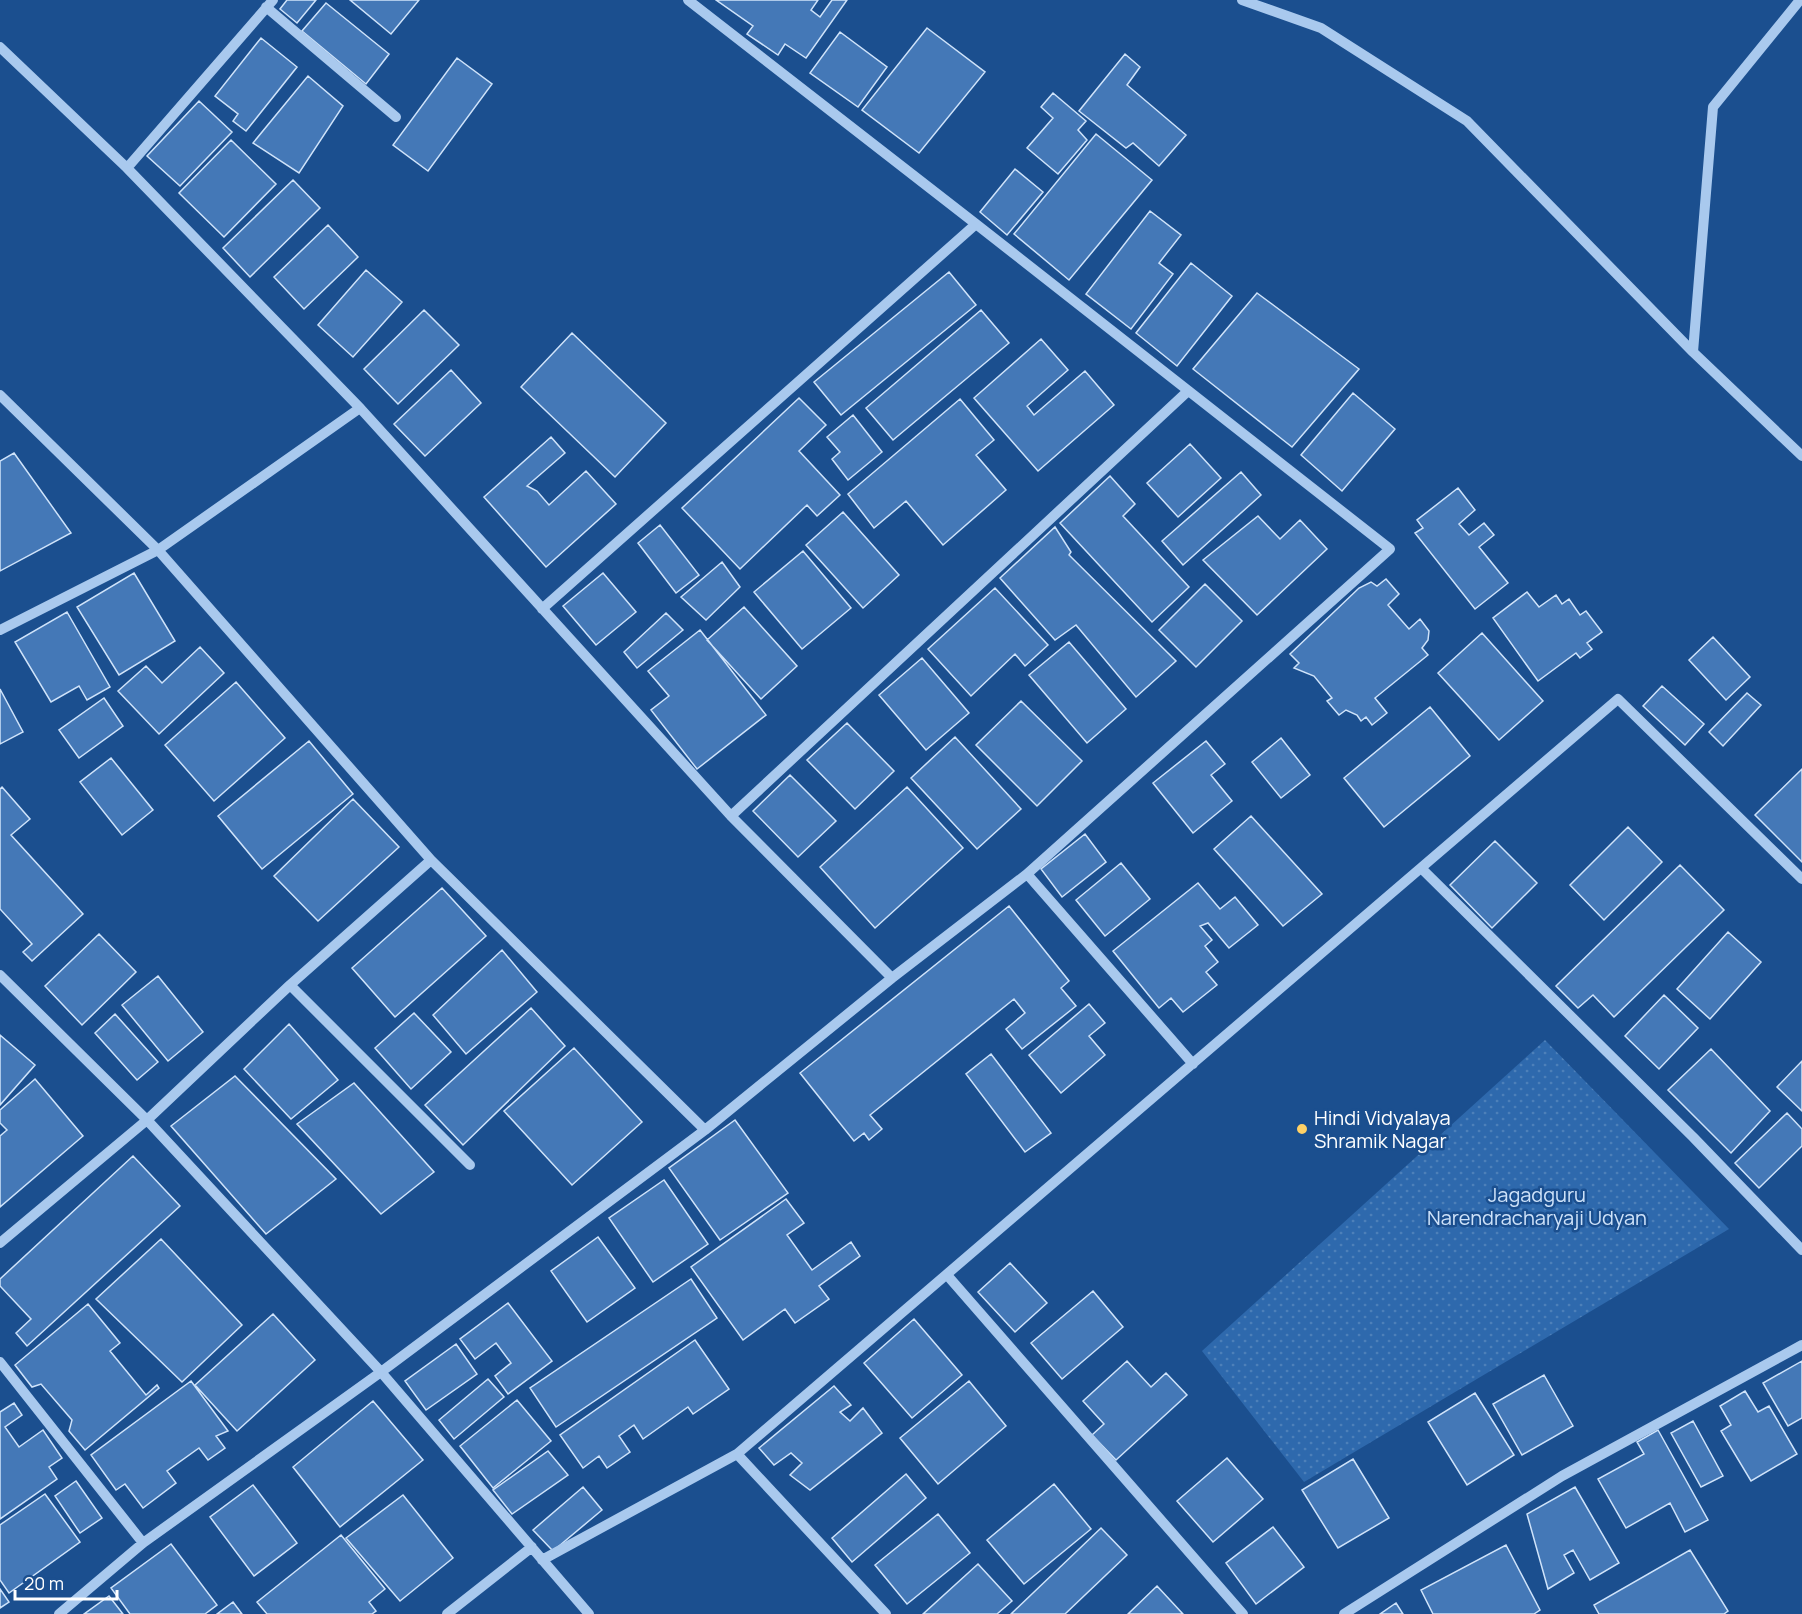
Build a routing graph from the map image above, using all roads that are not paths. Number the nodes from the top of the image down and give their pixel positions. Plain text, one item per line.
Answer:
1 (688, 0) edge
2 (1242, 0) edge
3 (1800, 0) edge
4 (269, 4) edge
5 (0, 47) edge
6 (396, 117) dead end
7 (127, 168) junction
8 (976, 224) junction
9 (1693, 352) junction
10 (1188, 391) junction
11 (0, 395) edge
12 (360, 408) junction
13 (1802, 456) edge
14 (158, 550) junction
15 (542, 609) junction
16 (0, 630) edge
17 (731, 816) junction
18 (431, 860) junction
19 (1421, 868) junction
20 (1027, 874) junction
21 (1802, 879) edge
22 (0, 975) edge
23 (892, 978) junction
24 (290, 985) junction
25 (1192, 1064) junction
26 (147, 1120) junction
27 (705, 1130) junction
28 (470, 1165) dead end
29 (0, 1243) edge
30 (1802, 1250) edge
31 (947, 1275) junction
32 (1802, 1345) edge
33 (0, 1362) edge
34 (381, 1372) junction
35 (737, 1454) junction
36 (143, 1543) junction
37 (532, 1547) junction
38 (543, 1560) junction
39 (59, 1614) edge
40 (447, 1614) edge
41 (589, 1614) edge
42 (886, 1614) edge
43 (1243, 1614) edge
44 (1344, 1614) edge

1 - 8 street
2 - 9 street
3 - 9 street
4 - 6 street
4 - 7 street
5 - 7 street
7 - 12 street
8 - 10 street
8 - 15 street
9 - 13 street
10 - 17 street
10 - 20 street
11 - 14 street
12 - 14 street
12 - 15 street
14 - 16 street
14 - 18 street
15 - 17 street
17 - 23 street
18 - 24 street
18 - 27 street
19 - 21 street
19 - 25 street
19 - 30 street
20 - 23 street
20 - 25 street
22 - 26 street
23 - 27 street
24 - 26 street
24 - 28 street
25 - 31 street
26 - 29 street
26 - 34 street
27 - 34 street
31 - 35 street
31 - 43 street
32 - 44 street
33 - 36 street
34 - 36 street
34 - 37 street
35 - 38 street
35 - 42 street
36 - 39 street
37 - 38 street
37 - 40 street
38 - 41 street

